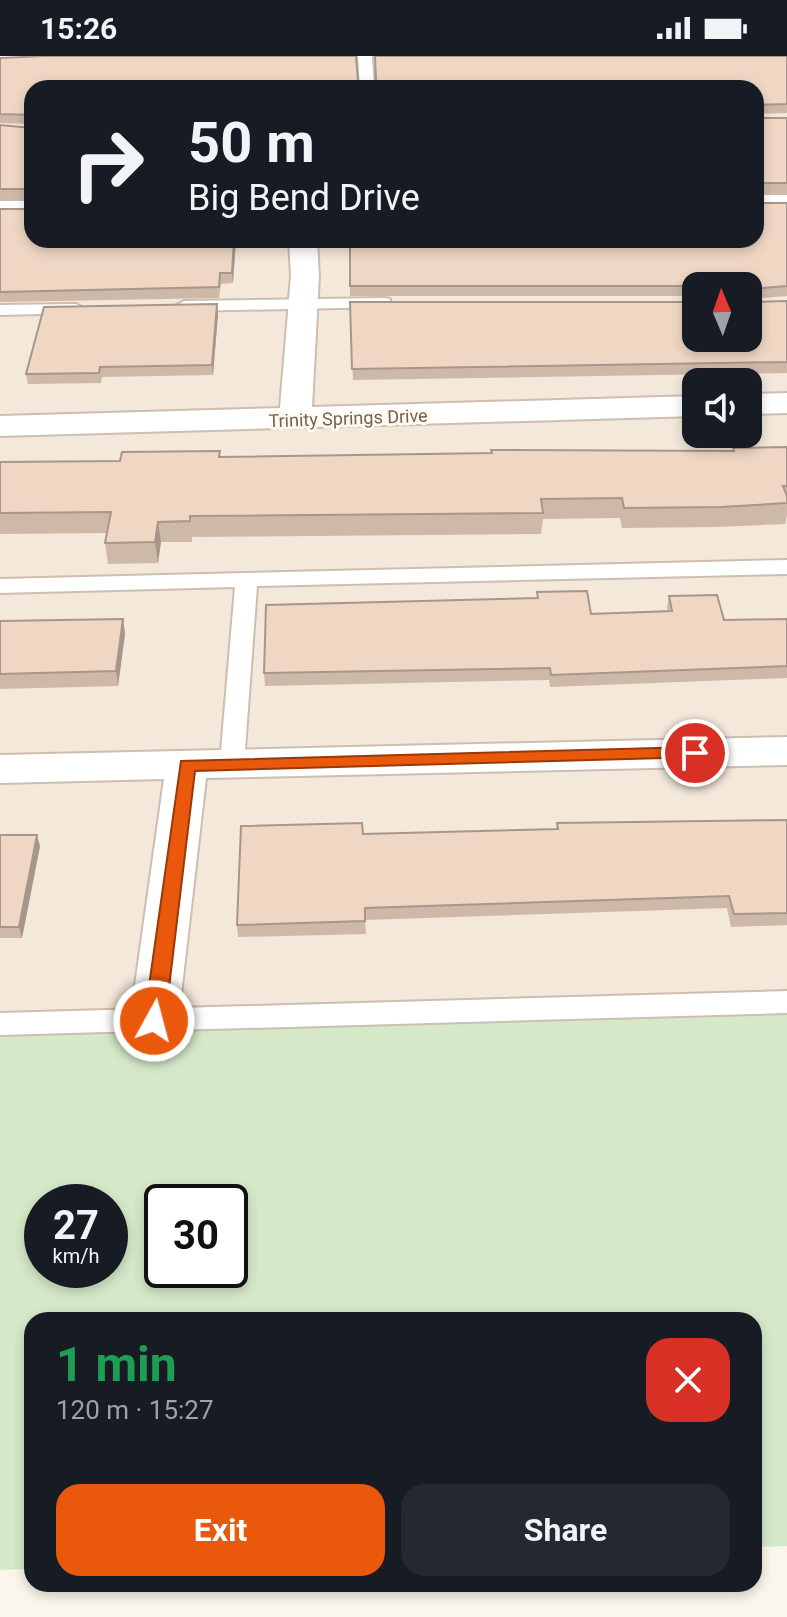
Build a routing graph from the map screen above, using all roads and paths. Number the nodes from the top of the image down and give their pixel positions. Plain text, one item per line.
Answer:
1 (43, 56) edge
2 (365, 56) edge
3 (0, 57) edge
4 (366, 80) edge
5 (764, 203) edge
6 (787, 203) edge
7 (0, 209) edge
8 (24, 209) edge
9 (303, 248) edge
10 (409, 303) edge
11 (303, 304) junction
12 (159, 307) edge
13 (96, 308) edge
14 (0, 310) edge
15 (787, 403) edge
16 (762, 404) edge
17 (682, 406) edge
18 (295, 420) junction
19 (0, 426) edge
20 (787, 567) edge
21 (246, 583) junction
22 (0, 586) edge
23 (787, 751) edge
24 (232, 763) junction
25 (187, 765) junction
26 (0, 769) edge
27 (787, 1002) edge
28 (154, 1021) junction
29 (0, 1024) edge

1 - 3 street
2 - 4 lane
5 - 6 street
7 - 8 street
9 - 11 street
10 - 11 lane
11 - 12 lane
11 - 18 street
13 - 14 lane
15 - 16 street
17 - 18 street, Trinity Springs Drive
18 - 19 street, Trinity Springs Drive
20 - 21 lane
21 - 22 lane
21 - 24 lane
23 - 24 street
24 - 25 street
25 - 26 street
25 - 28 street
27 - 28 lane
28 - 29 lane

